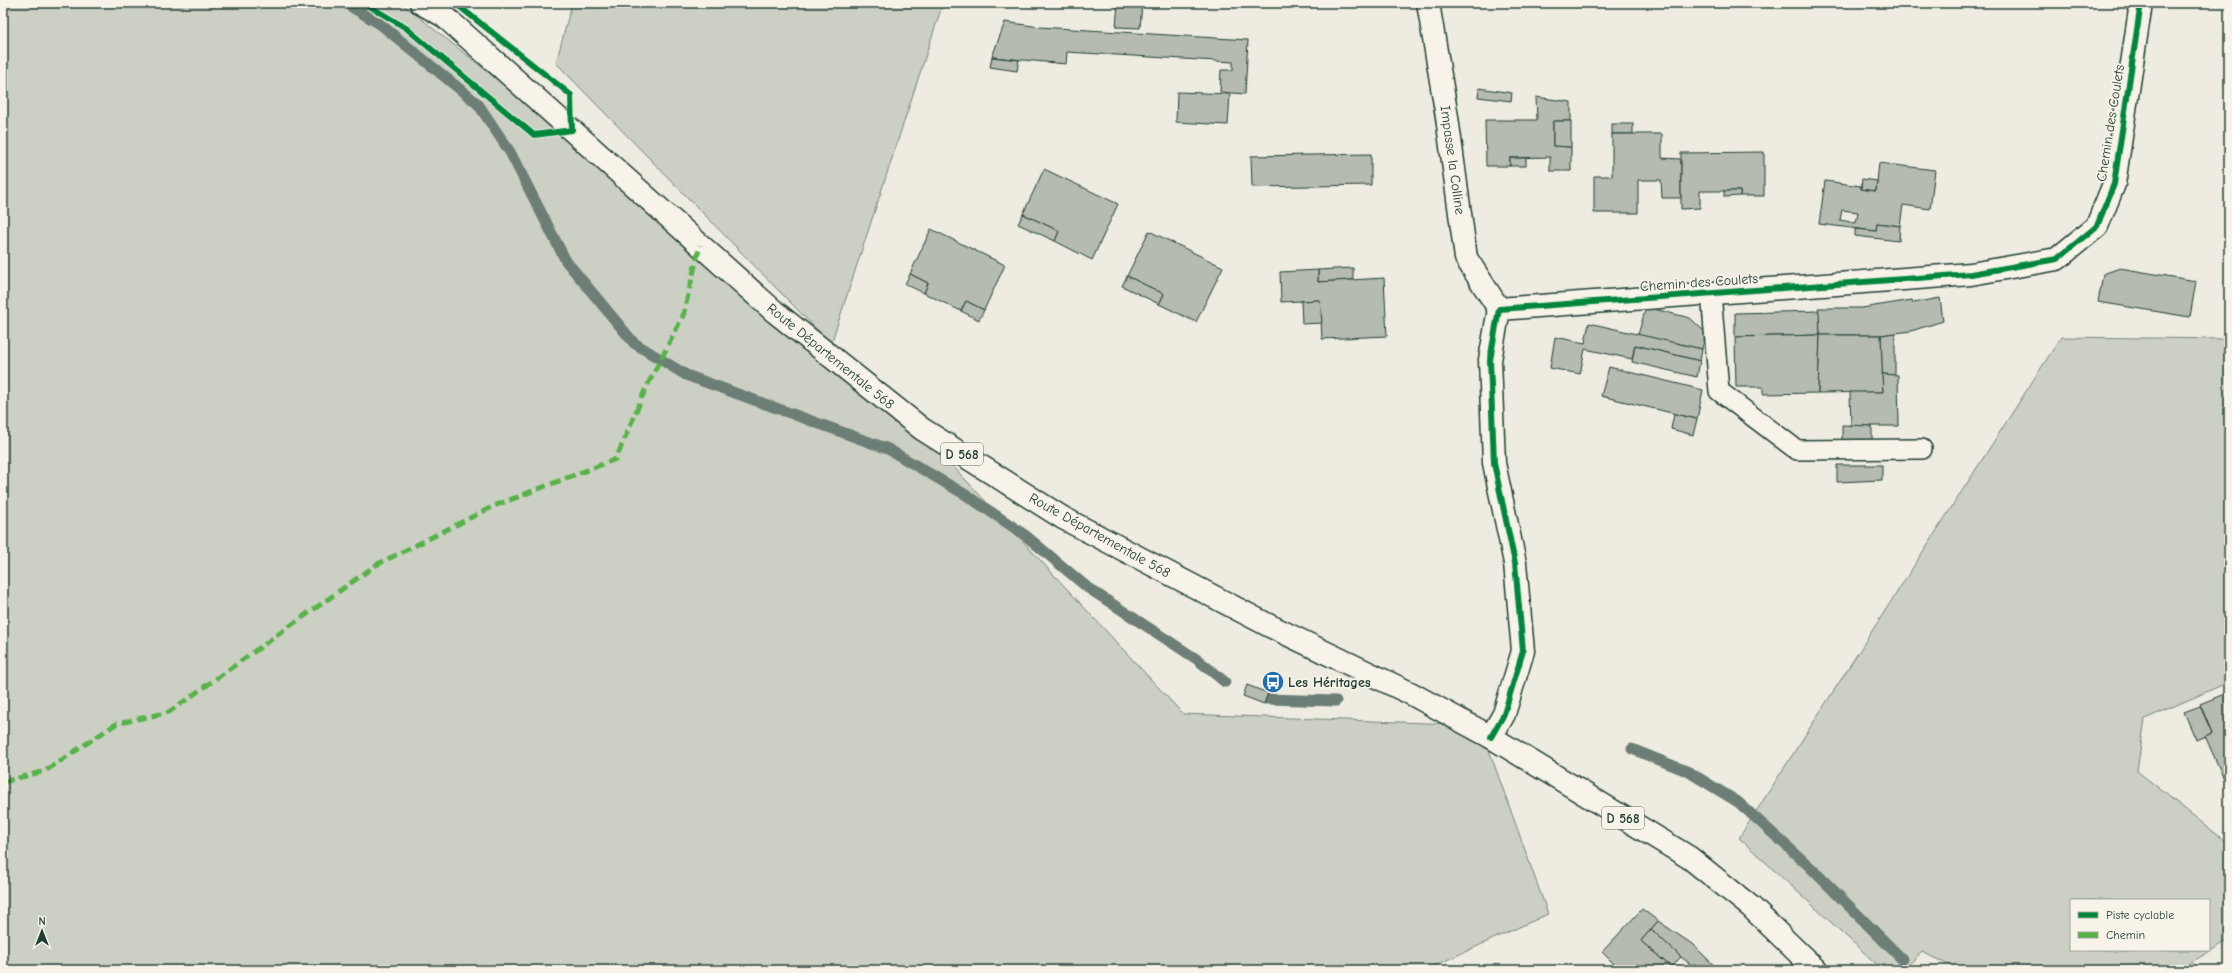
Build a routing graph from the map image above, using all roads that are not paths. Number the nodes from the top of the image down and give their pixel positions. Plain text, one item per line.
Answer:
1 (421, 3) edge
2 (1428, 3) edge
3 (2141, 3) edge
4 (1711, 293) junction
5 (1498, 309) junction
6 (1922, 449) dead end
7 (1491, 737) junction
8 (1816, 970) edge

1 - 7 main road, Route Départementale 568 / D 568
2 - 5 main road, Impasse la Colline
3 - 4 main road, Chemin des Coulets
4 - 5 main road, Chemin des Coulets
4 - 6 lane
5 - 7 main road
7 - 8 main road, Route Départementale 568 / D 568

